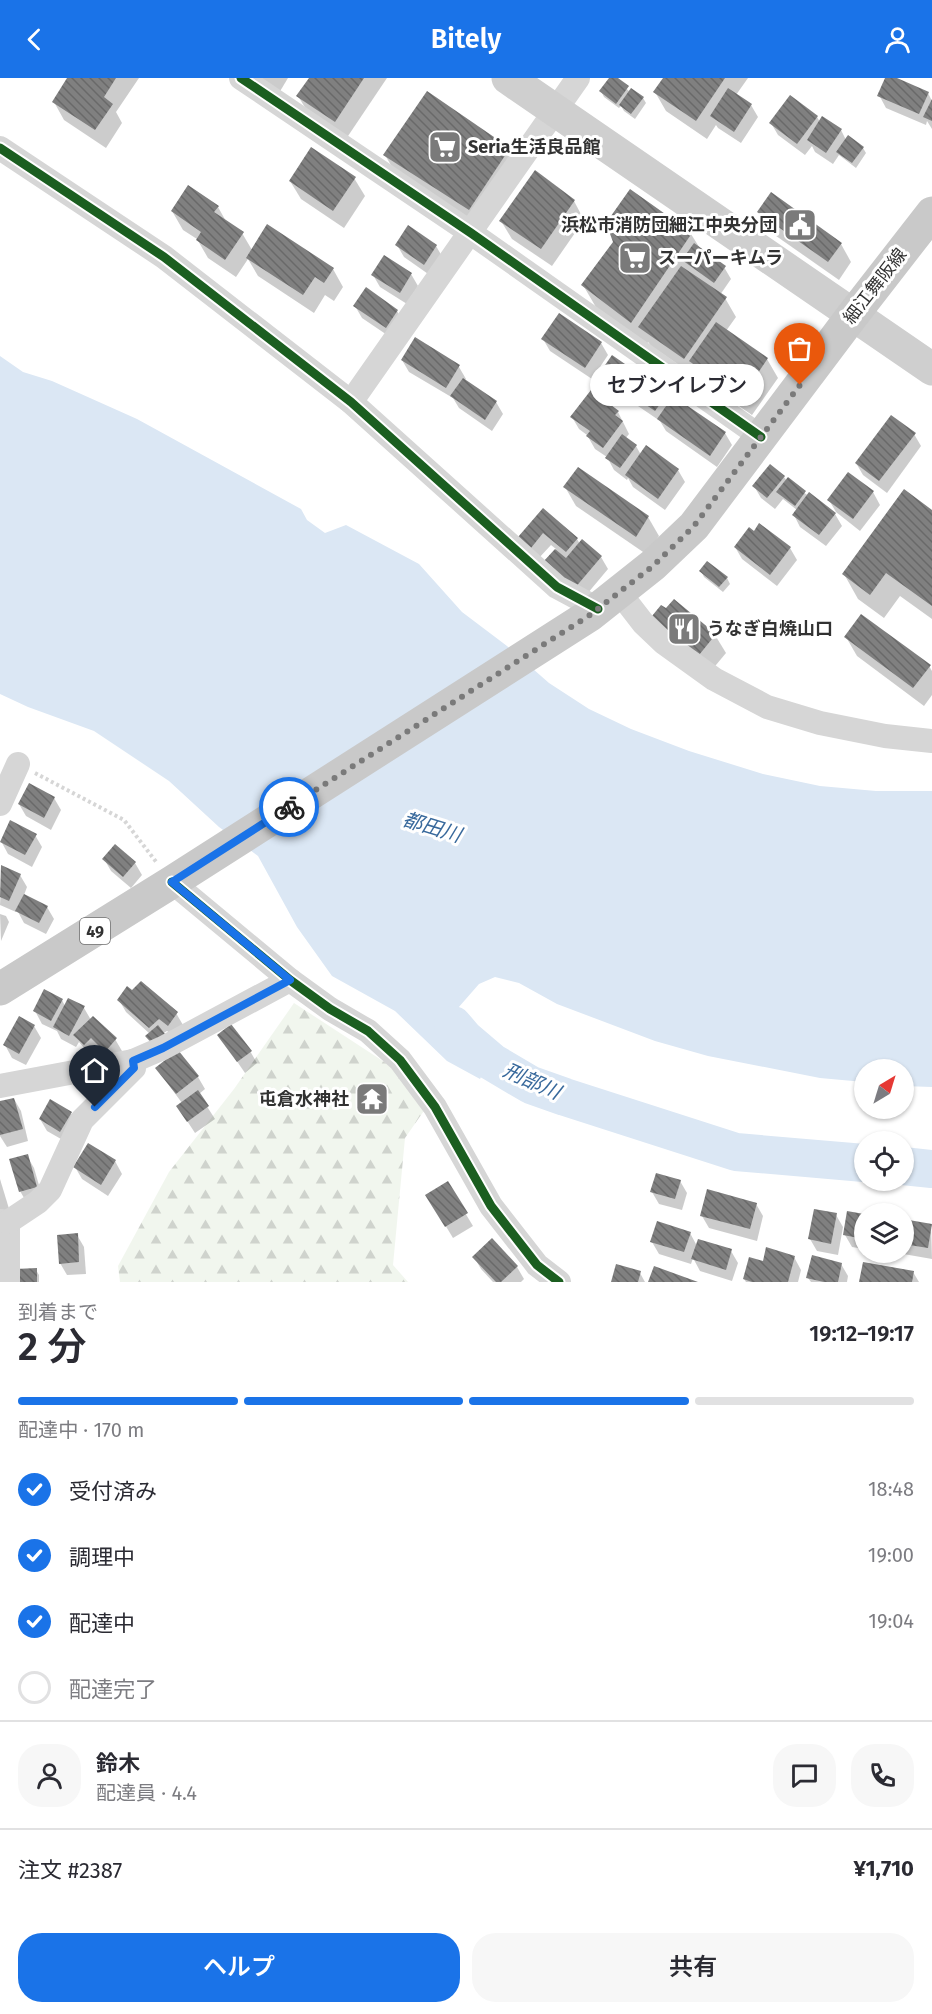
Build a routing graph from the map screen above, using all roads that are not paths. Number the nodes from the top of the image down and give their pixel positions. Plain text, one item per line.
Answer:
1 (241, 78) edge
2 (508, 78) edge
3 (578, 78) edge
4 (556, 110) junction
5 (0, 148) edge
6 (932, 213) edge
7 (471, 233) junction
8 (852, 316) junction
9 (932, 369) edge
10 (351, 402) junction
11 (762, 437) junction
12 (603, 605) junction
13 (932, 741) edge
14 (18, 764) road end
15 (0, 804) edge
16 (181, 876) junction
17 (290, 980) junction
18 (3, 984) edge
19 (133, 1061) junction
20 (0, 1086) edge
21 (4, 1221) edge
22 (8, 1282) edge
23 (559, 1282) edge

1 - 7 street
2 - 4 street
3 - 4 street
4 - 7 street
4 - 8 street
5 - 10 street
6 - 8 main road, 細江舞阪線 / 49
7 - 10 street
7 - 11 street
8 - 9 street
8 - 11 main road, 細江舞阪線 / 49
10 - 12 street
11 - 12 main road, 細江舞阪線 / 49
12 - 13 street
12 - 16 main road, 細江舞阪線 / 49
14 - 15 street
16 - 17 street
16 - 18 main road, 細江舞阪線 / 49
17 - 19 street
17 - 23 street
19 - 20 street
19 - 21 street
21 - 22 street

